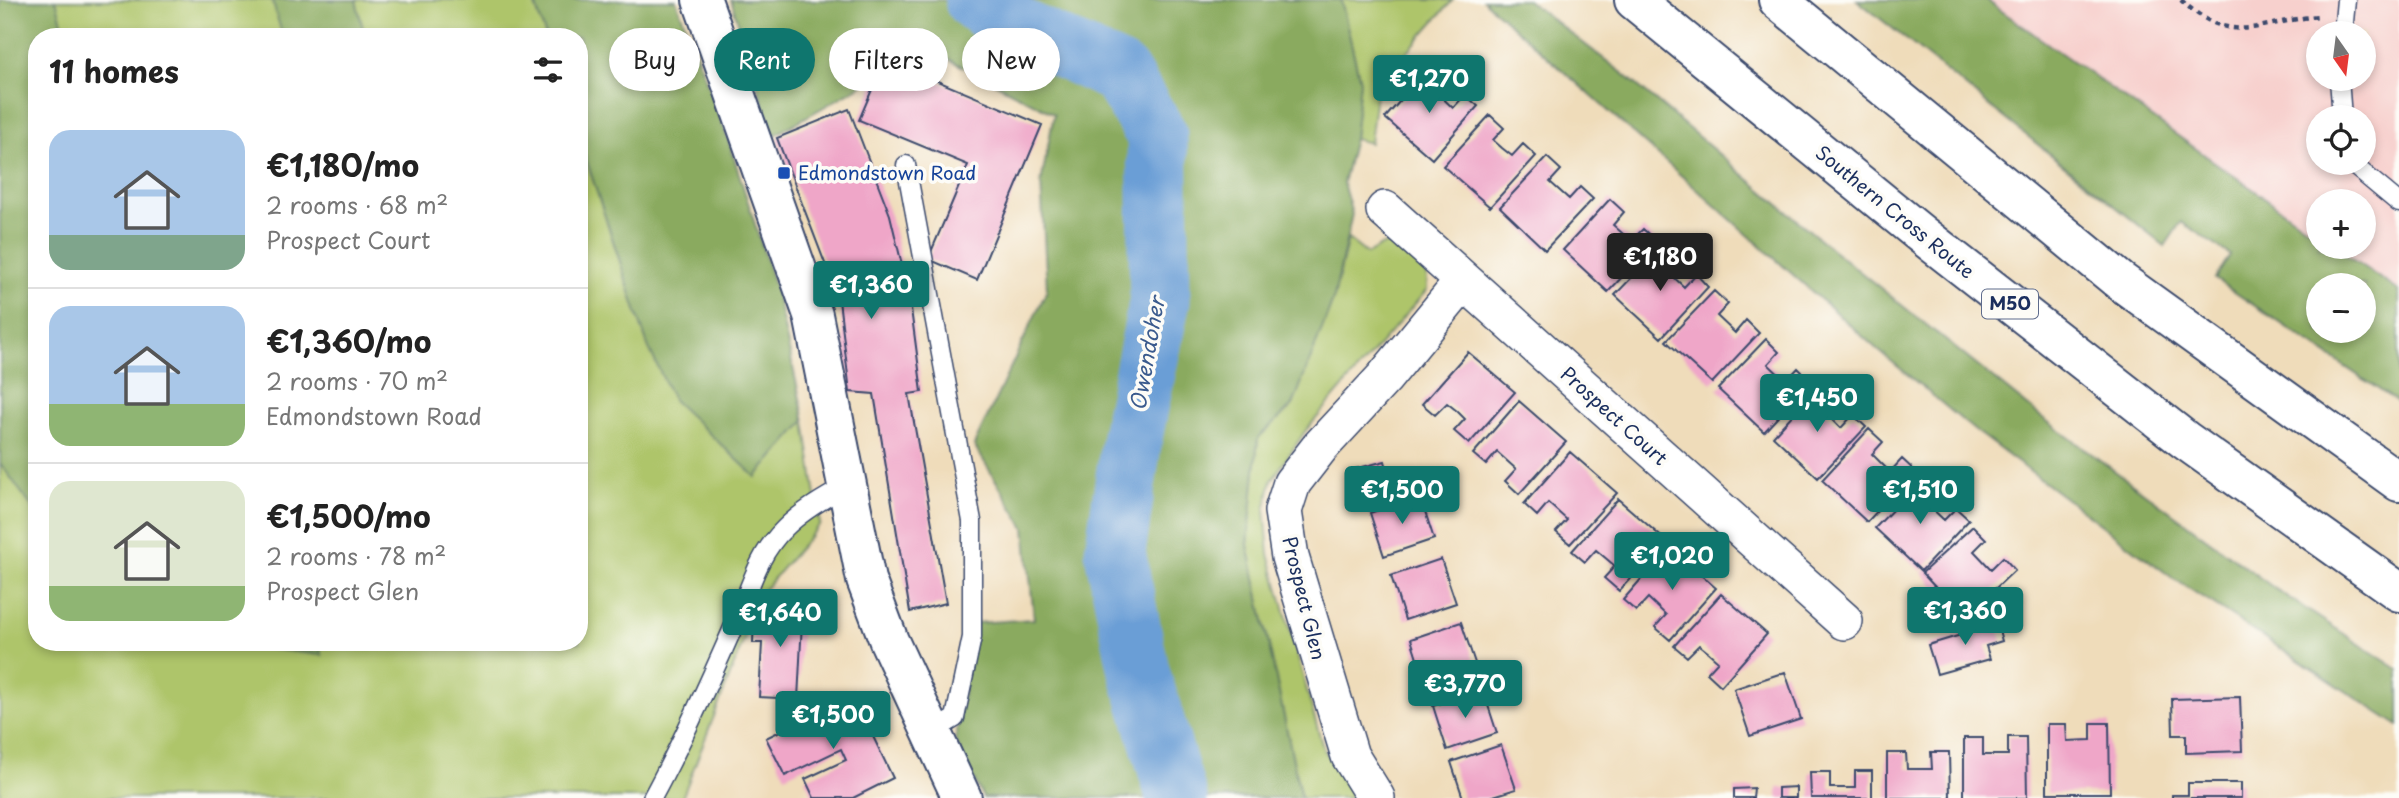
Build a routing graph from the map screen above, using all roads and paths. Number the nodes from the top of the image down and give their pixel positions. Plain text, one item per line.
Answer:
1 (702, 0) edge
2 (1634, 0) edge
3 (1777, 0) edge
4 (2180, 0) edge
5 (2345, 7) edge
6 (906, 165) dead end
7 (2365, 175) edge
8 (2399, 203) edge
9 (1385, 211) dead end
10 (1463, 282) junction
11 (2399, 482) edge
12 (847, 486) junction
13 (2399, 592) edge
14 (1844, 621) dead end
15 (932, 732) junction
16 (652, 798) edge
17 (962, 798) edge
18 (1376, 798) edge

1 - 12 main road
2 - 13 main road, Southern Cross Route / M50
3 - 11 main road
4 - 5 path
6 - 15 lane
7 - 8 lane
9 - 10 street, Prospect Court
10 - 14 street, Prospect Court
10 - 18 street, Prospect Glen
12 - 15 main road
12 - 16 lane
15 - 17 main road

